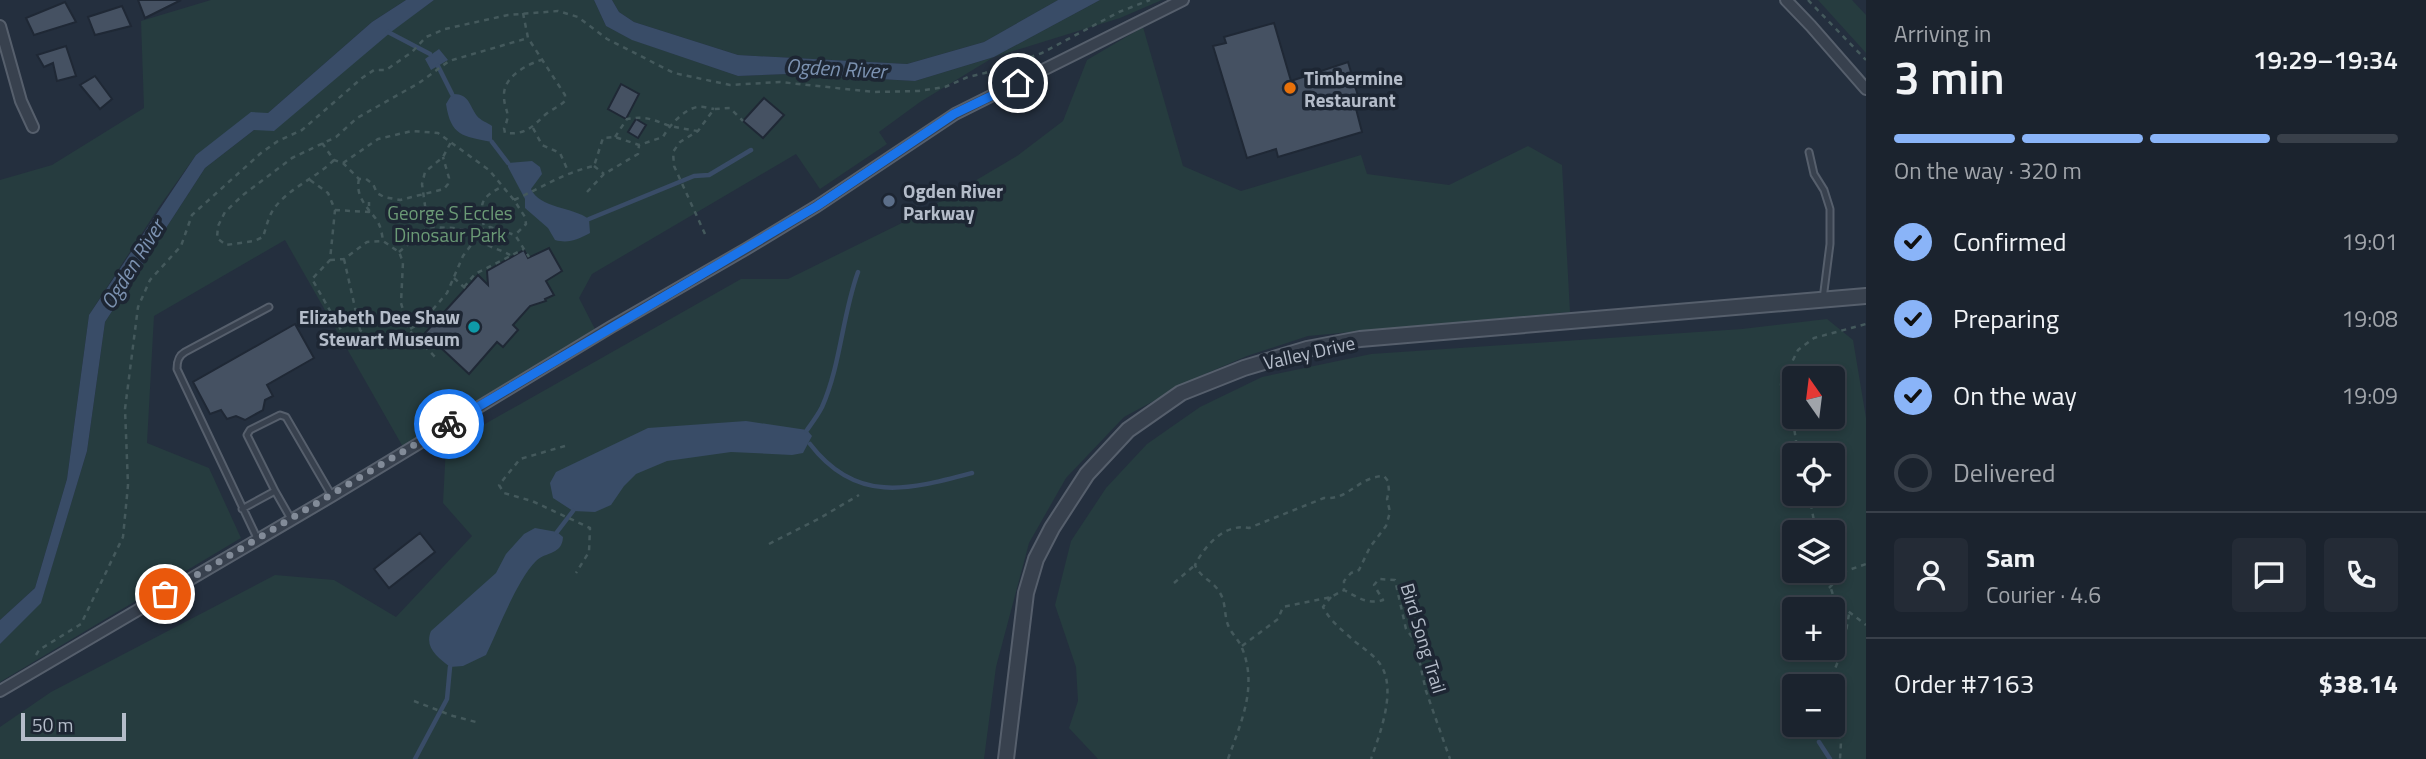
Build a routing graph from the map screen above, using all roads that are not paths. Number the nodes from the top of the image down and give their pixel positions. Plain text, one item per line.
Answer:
1 (1183, 0) edge
2 (1786, 0) edge
3 (0, 26) edge
4 (1866, 89) edge
5 (33, 127) dead end
6 (1809, 152) dead end
7 (1866, 296) edge
8 (1823, 299) junction
9 (269, 307) dead end
10 (275, 492) junction
11 (332, 496) junction
12 (242, 509) junction
13 (291, 520) junction
14 (258, 540) junction
15 (0, 691) edge
16 (1006, 759) edge

1 - 11 street
2 - 4 street
3 - 5 street
6 - 8 lane
7 - 8 street, Valley Drive
8 - 16 street, Valley Drive
9 - 12 lane
10 - 11 lane
10 - 12 lane
10 - 13 lane
11 - 13 street
12 - 14 lane
13 - 14 street
14 - 15 street

